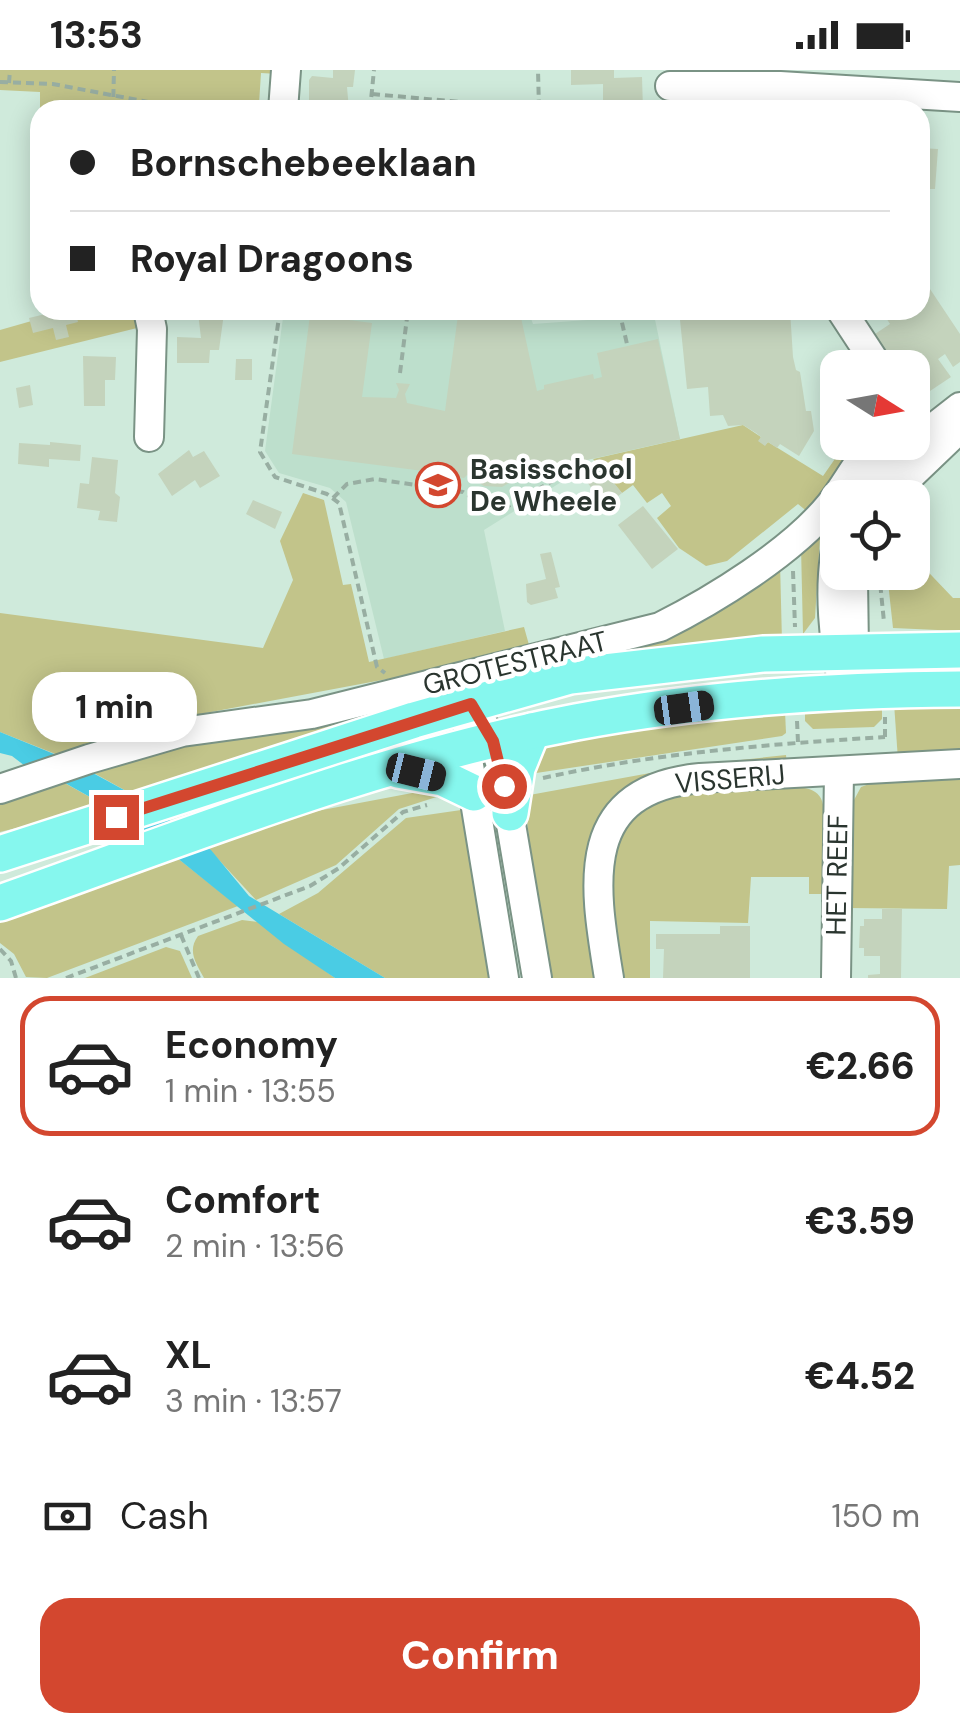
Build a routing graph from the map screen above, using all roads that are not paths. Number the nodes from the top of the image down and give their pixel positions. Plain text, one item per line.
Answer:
1 (286, 70) edge
2 (670, 89) edge
3 (960, 97) edge
4 (284, 100) edge
5 (150, 320) edge
6 (848, 320) edge
7 (868, 350) edge
8 (960, 407) edge
9 (960, 428) edge
10 (930, 432) edge
11 (150, 437) dead end
12 (930, 438) edge
13 (860, 460) edge
14 (900, 460) edge
15 (880, 480) edge
16 (837, 590) edge
17 (851, 590) edge
18 (960, 650) edge
19 (845, 652) junction
20 (844, 690) junction
21 (960, 690) edge
22 (471, 704) junction
23 (532, 732) junction
24 (479, 744) junction
25 (960, 764) edge
26 (388, 770) junction
27 (839, 772) junction
28 (0, 789) edge
29 (474, 793) junction
30 (512, 798) junction
31 (0, 854) edge
32 (0, 902) edge
33 (504, 978) edge
34 (537, 978) edge
35 (610, 978) edge
36 (836, 978) edge

1 - 4 street
2 - 3 street
5 - 11 street
6 - 7 street
8 - 10 street
9 - 12 street
13 - 28 street, GROTESTRAAT
14 - 15 street
16 - 19 street
17 - 19 street
18 - 19 main road
19 - 20 street
19 - 22 main road
20 - 21 main road
20 - 23 main road
22 - 24 street
22 - 31 main road
23 - 24 main road
23 - 30 main road
24 - 26 main road
24 - 29 street
24 - 30 street
25 - 27 street, VISSERIJ
26 - 29 main road
26 - 32 main road
27 - 35 street, VISSERIJ
27 - 36 street, HET REEF
29 - 33 street
30 - 34 street

